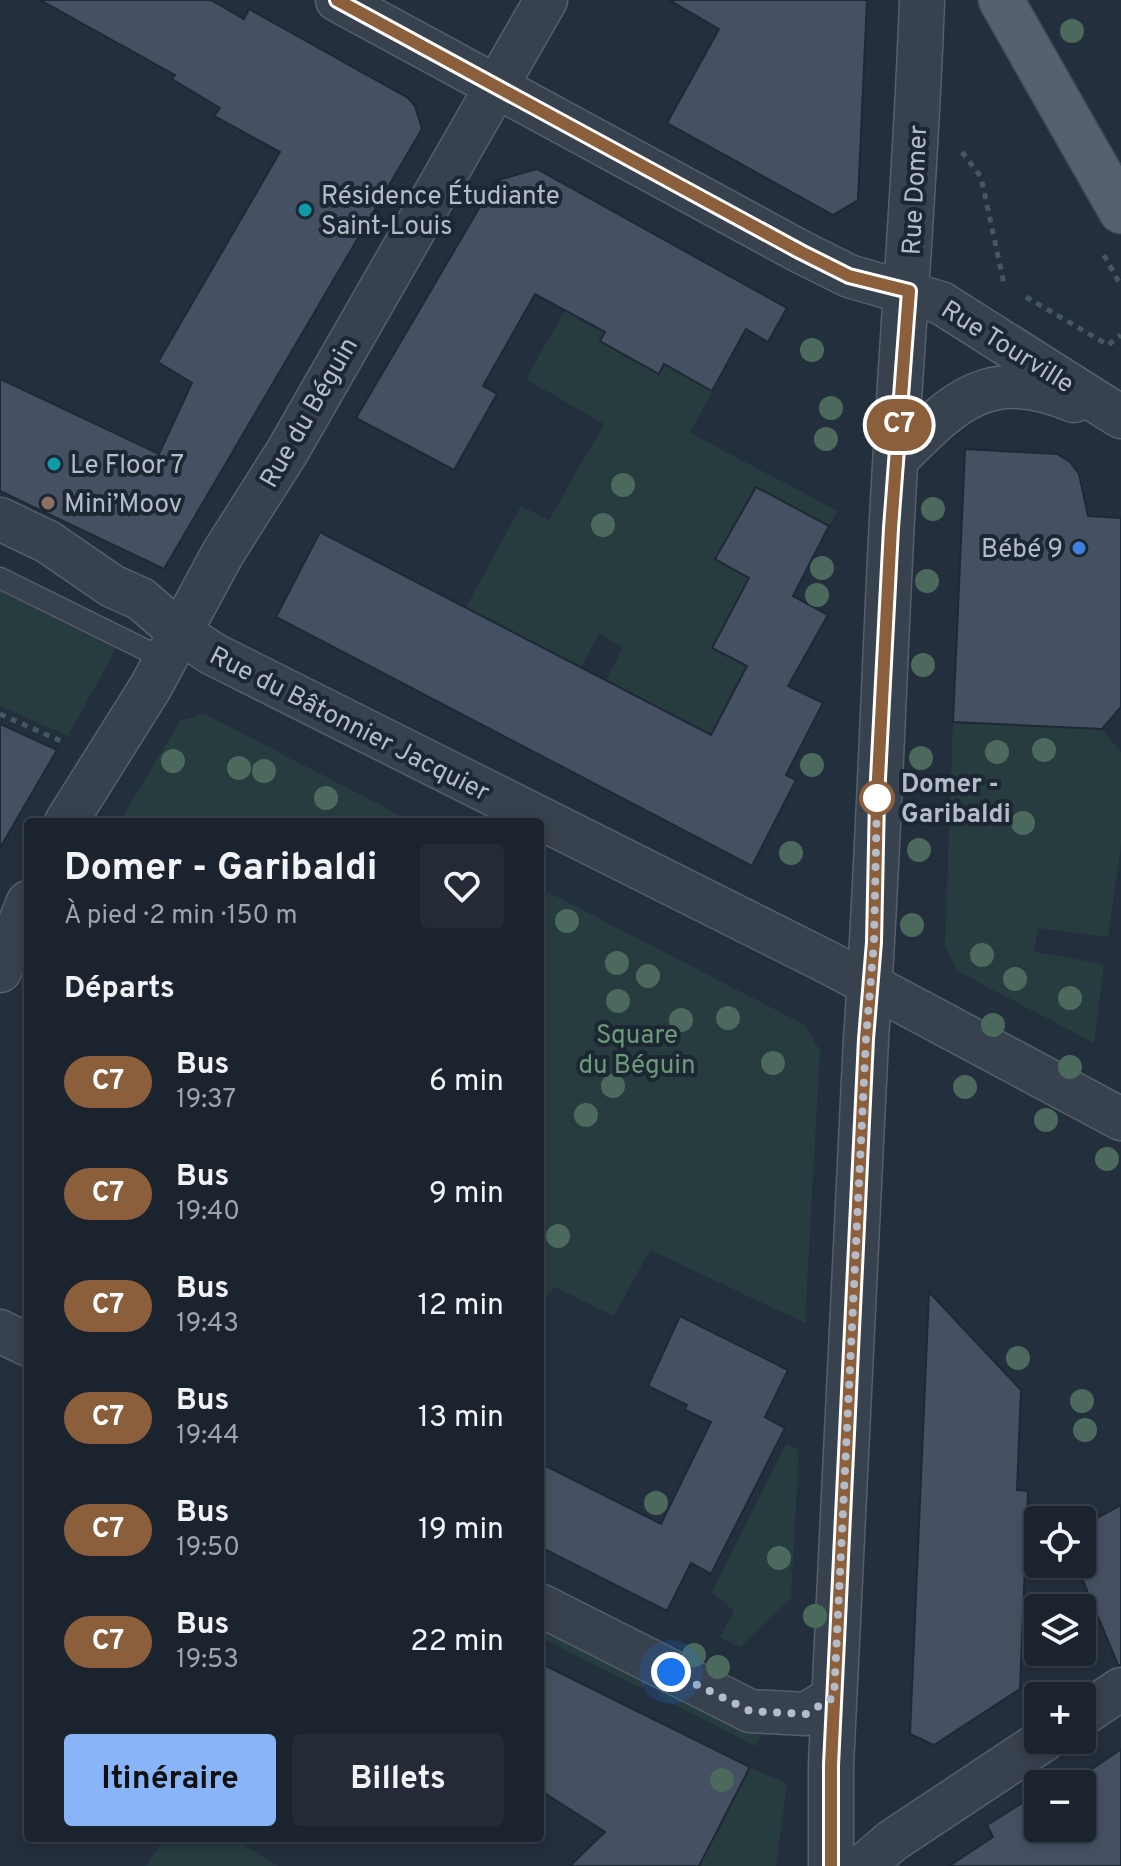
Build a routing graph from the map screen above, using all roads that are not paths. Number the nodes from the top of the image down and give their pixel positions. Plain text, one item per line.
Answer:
1 (337, 0) edge
2 (546, 0) edge
3 (922, 0) edge
4 (1001, 0) edge
5 (496, 86) junction
6 (1121, 211) edge
7 (909, 291) junction
8 (1121, 419) edge
9 (896, 460) junction
10 (0, 519) edge
11 (0, 578) edge
12 (172, 646) junction
13 (68, 818) edge
14 (537, 818) edge
15 (544, 822) edge
16 (24, 912) edge
17 (0, 971) edge
18 (870, 987) junction
19 (1121, 1119) edge
20 (0, 1331) edge
21 (24, 1343) edge
22 (544, 1607) edge
23 (1121, 1689) edge
24 (834, 1697) junction
25 (1096, 1706) edge
26 (1024, 1753) edge
27 (831, 1866) edge
28 (863, 1866) edge

1 - 5 street, Rue Tourville
2 - 5 street, Rue du Béguin
3 - 7 street, Rue Domer
4 - 6 main road
5 - 7 street, Rue Tourville
5 - 12 street, Rue du Béguin
7 - 8 street, Rue Tourville
7 - 9 street, Rue Domer
8 - 9 street, Rue Tourville
9 - 18 street, Rue Domer
10 - 12 street, Rue du Bâtonnier Jacquier
11 - 12 lane
12 - 13 street, Rue du Béguin
12 - 14 street, Rue du Bâtonnier Jacquier
15 - 18 street, Rue du Bâtonnier Jacquier
16 - 17 street
18 - 19 street, Rue du Bâtonnier Jacquier
18 - 24 street, Rue Domer
20 - 21 street
22 - 24 street
23 - 25 street
24 - 27 street, Rue Domer
26 - 28 street

